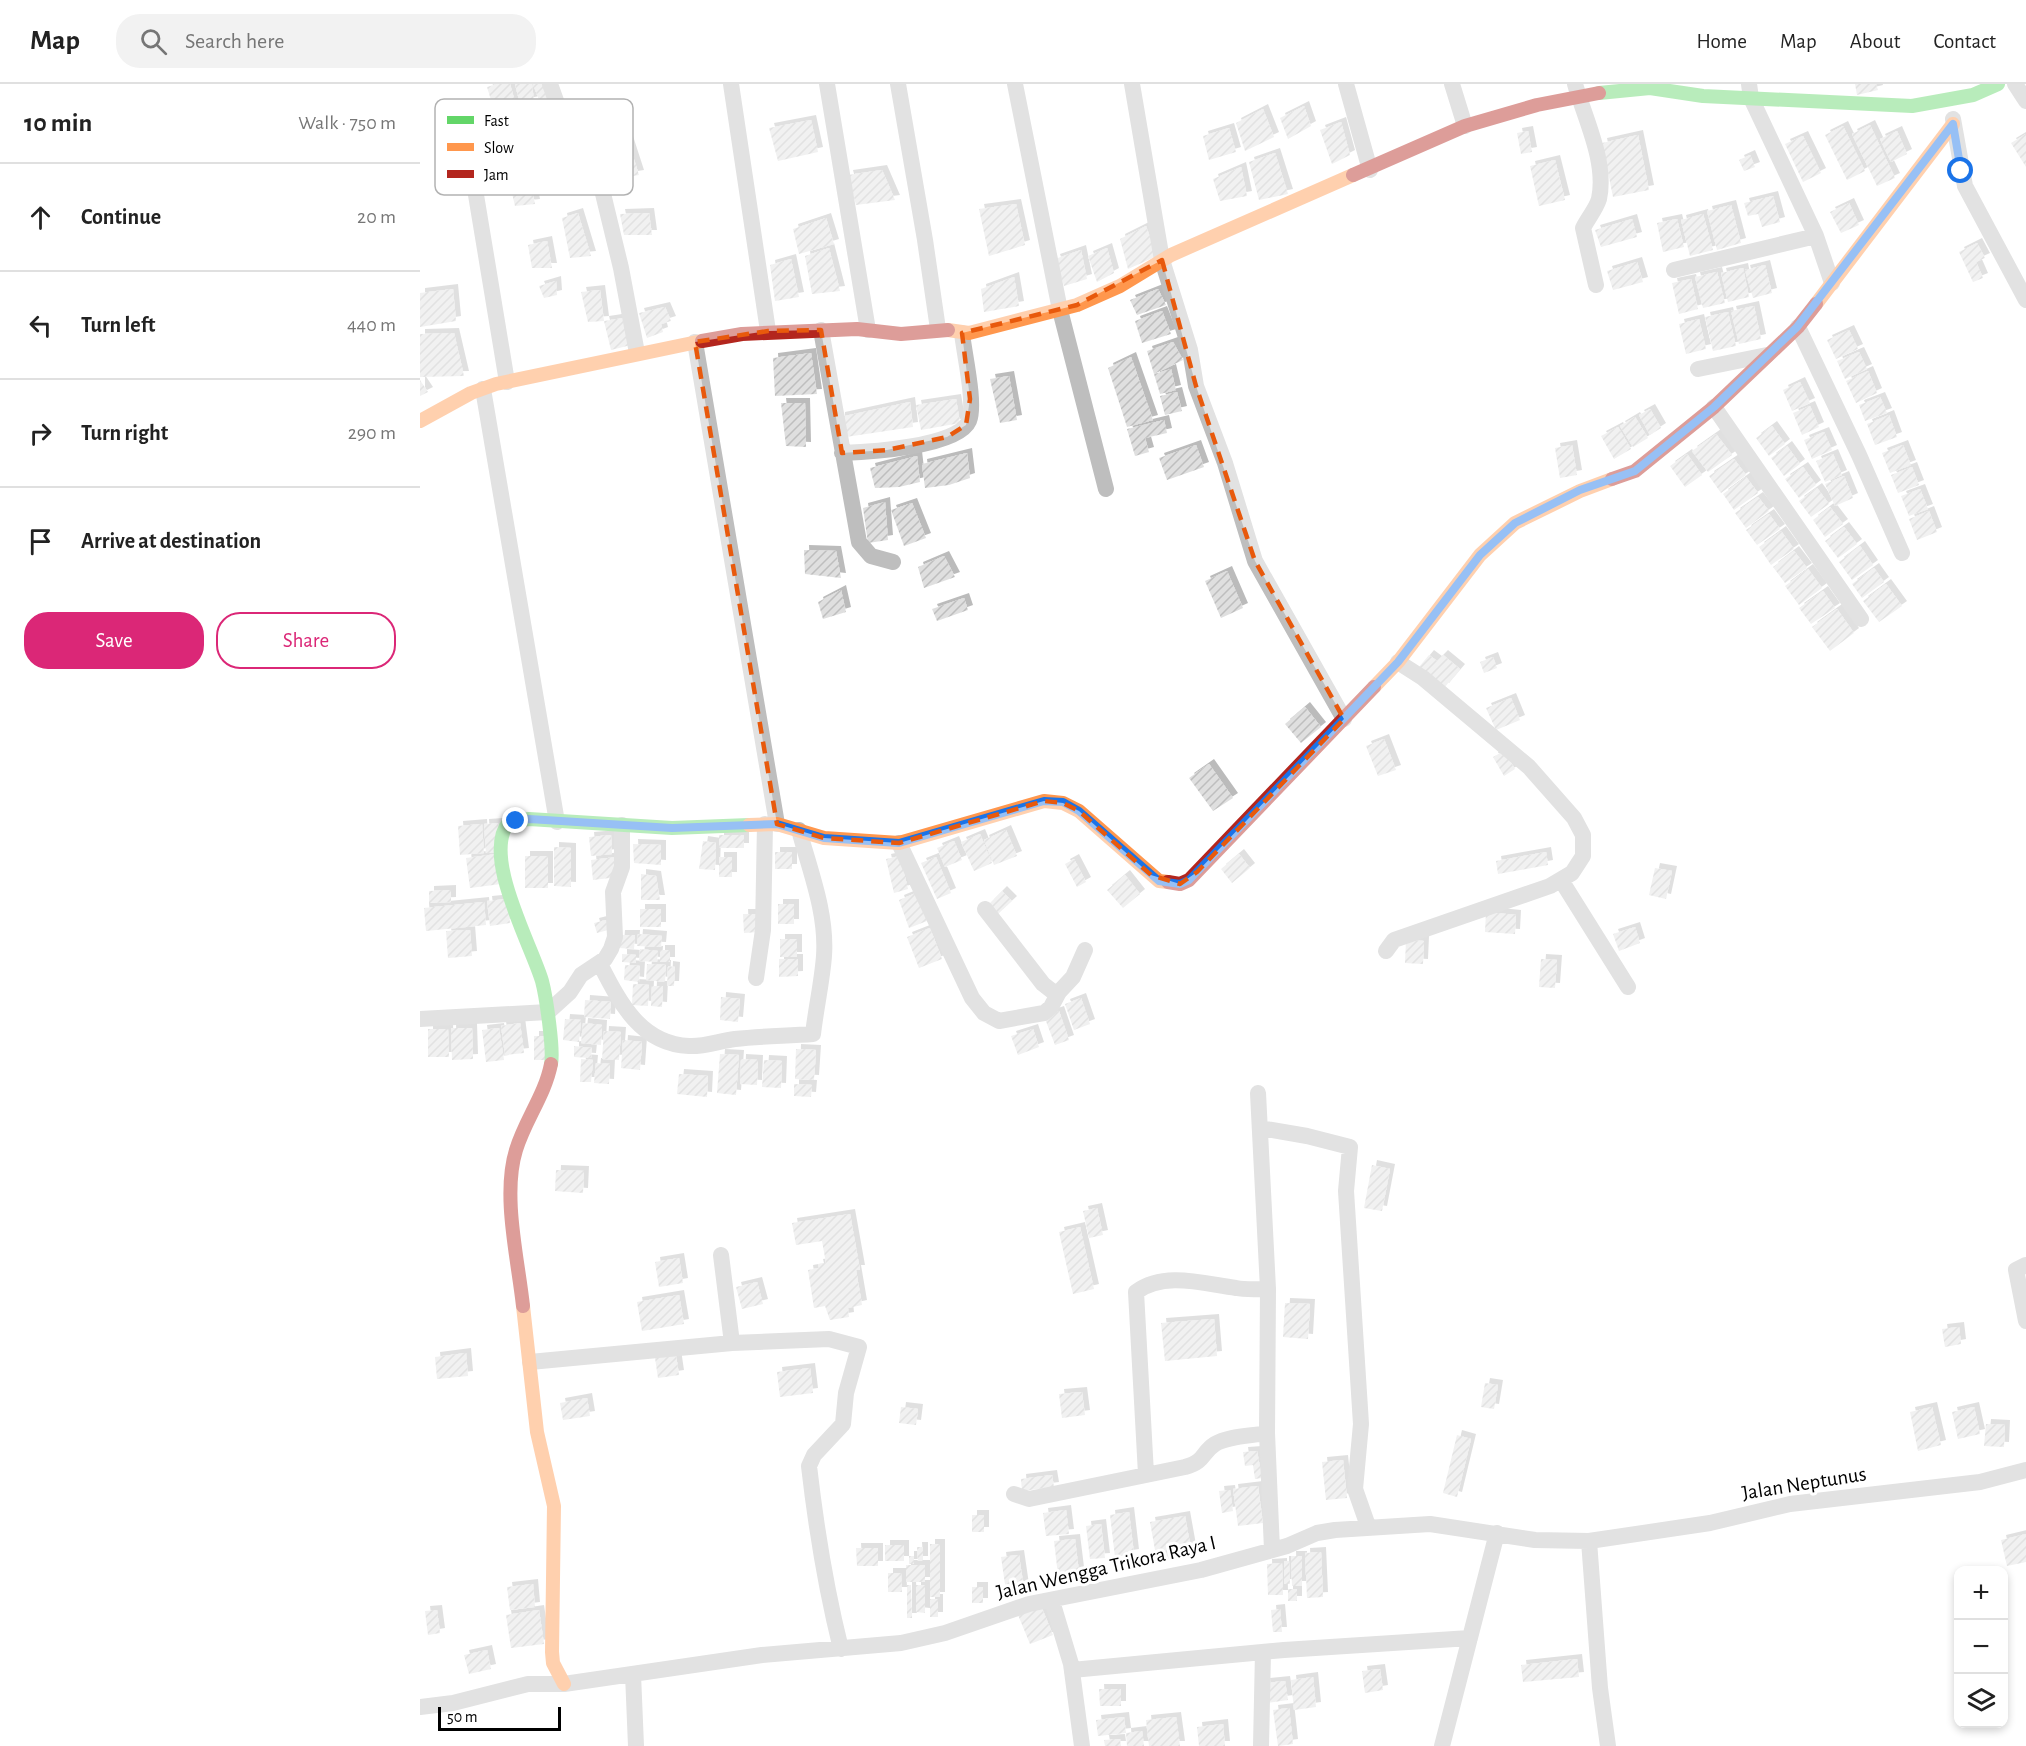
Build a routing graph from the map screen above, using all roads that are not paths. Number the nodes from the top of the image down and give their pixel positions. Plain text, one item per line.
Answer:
1 (550, 84) edge
2 (731, 84) edge
3 (827, 84) edge
4 (898, 84) edge
5 (1015, 84) edge
6 (1132, 84) edge
7 (1346, 84) edge
8 (1452, 84) edge
9 (1998, 84) edge
10 (2015, 84) edge
11 (1577, 91) edge
12 (1750, 91) edge
13 (555, 99) edge
14 (1951, 100) junction
15 (2026, 101) edge
16 (1953, 124) junction
17 (1465, 126) junction
18 (1370, 170) junction
19 (476, 195) dead end
20 (603, 195) edge
21 (1816, 236) junction
22 (1162, 260) junction
23 (1674, 270) dead end
24 (1832, 283) junction
25 (1596, 285) dead end
26 (2026, 300) edge
27 (1060, 310) junction
28 (1797, 327) junction
29 (938, 329) junction
30 (821, 330) junction
31 (868, 330) junction
32 (768, 331) junction
33 (962, 333) junction
34 (695, 342) junction
35 (637, 353) junction
36 (1768, 355) junction
37 (1698, 369) dead end
38 (507, 382) junction
39 (483, 389) junction
40 (1714, 407) junction
41 (420, 421) edge
42 (842, 453) junction
43 (1106, 489) dead end
44 (1902, 553) dead end
45 (893, 562) dead end
46 (1861, 619) dead end
47 (1398, 662) junction
48 (1344, 719) junction
49 (557, 822) junction
50 (771, 824) junction
51 (622, 825) junction
52 (799, 830) junction
53 (899, 843) junction
54 (1561, 880) junction
55 (985, 909) dead end
56 (1085, 950) dead end
57 (1386, 951) dead end
58 (600, 964) junction
59 (756, 978) dead end
60 (1628, 987) dead end
61 (1059, 992) junction
62 (548, 1012) junction
63 (420, 1019) edge
64 (1258, 1094) dead end
65 (1260, 1128) junction
66 (722, 1255) dead end
67 (2026, 1265) edge
68 (1268, 1289) junction
69 (2026, 1321) edge
70 (732, 1343) junction
71 (530, 1362) junction
72 (1267, 1433) junction
73 (2026, 1470) edge
74 (1146, 1474) junction
75 (1014, 1494) dead end
76 (1368, 1526) junction
77 (1497, 1533) junction
78 (1589, 1541) junction
79 (1272, 1550) junction
80 (1053, 1601) junction
81 (1470, 1638) junction
82 (841, 1649) junction
83 (1263, 1652) junction
84 (1072, 1670) junction
85 (633, 1674) junction
86 (564, 1683) junction
87 (420, 1707) edge
88 (636, 1746) edge
89 (1082, 1746) edge
90 (1261, 1746) edge
91 (1442, 1746) edge
92 (1608, 1746) edge

1 - 13 street
2 - 32 street
3 - 31 street
4 - 29 street
5 - 27 street
6 - 22 street
7 - 18 street
8 - 17 street
9 - 14 street
10 - 15 street
11 - 12 street
11 - 17 street
11 - 25 street
12 - 14 street
12 - 21 street
14 - 16 street
16 - 24 street
16 - 26 street
17 - 18 street
18 - 22 street
19 - 38 street
20 - 35 street
21 - 23 street
21 - 24 street
22 - 27 street
22 - 48 street
24 - 28 street
27 - 33 street
27 - 43 street
28 - 36 street
28 - 44 street
29 - 31 street
29 - 33 street
30 - 31 street
30 - 32 street
30 - 42 street
32 - 34 street
33 - 42 street
34 - 35 street
34 - 50 street
35 - 38 street
36 - 37 street
36 - 40 street
38 - 39 street
39 - 41 street
39 - 49 street
40 - 46 street
40 - 47 street
42 - 45 street
47 - 48 street
47 - 54 street
48 - 53 street
49 - 51 street
49 - 62 street
50 - 51 street
50 - 52 street
50 - 59 street
51 - 58 street
52 - 53 street
52 - 58 street
53 - 61 street
54 - 57 street
54 - 60 street
55 - 61 street
56 - 61 street
58 - 62 street
62 - 63 street
62 - 71 street
64 - 65 street
65 - 68 street
65 - 76 street
66 - 70 street
67 - 69 street
68 - 72 street
68 - 74 street
70 - 71 street
70 - 82 street
71 - 86 street
72 - 74 street
72 - 79 street
73 - 78 street, Jalan Neptunus
74 - 75 street
76 - 77 street, Jalan Wengga Trikora Raya I
76 - 79 street, Jalan Wengga Trikora Raya I
77 - 78 street, Jalan Wengga Trikora Raya I
77 - 81 street
78 - 92 street
79 - 80 street, Jalan Wengga Trikora Raya I
80 - 82 street, Jalan Wengga Trikora Raya I
80 - 84 street
81 - 83 street
81 - 91 street
82 - 85 street, Jalan Wengga Trikora Raya I
83 - 84 street
83 - 90 street
84 - 89 street
85 - 86 street, Jalan Wengga Trikora Raya I
85 - 88 street
86 - 87 street, Jalan Wengga Trikora Raya I

